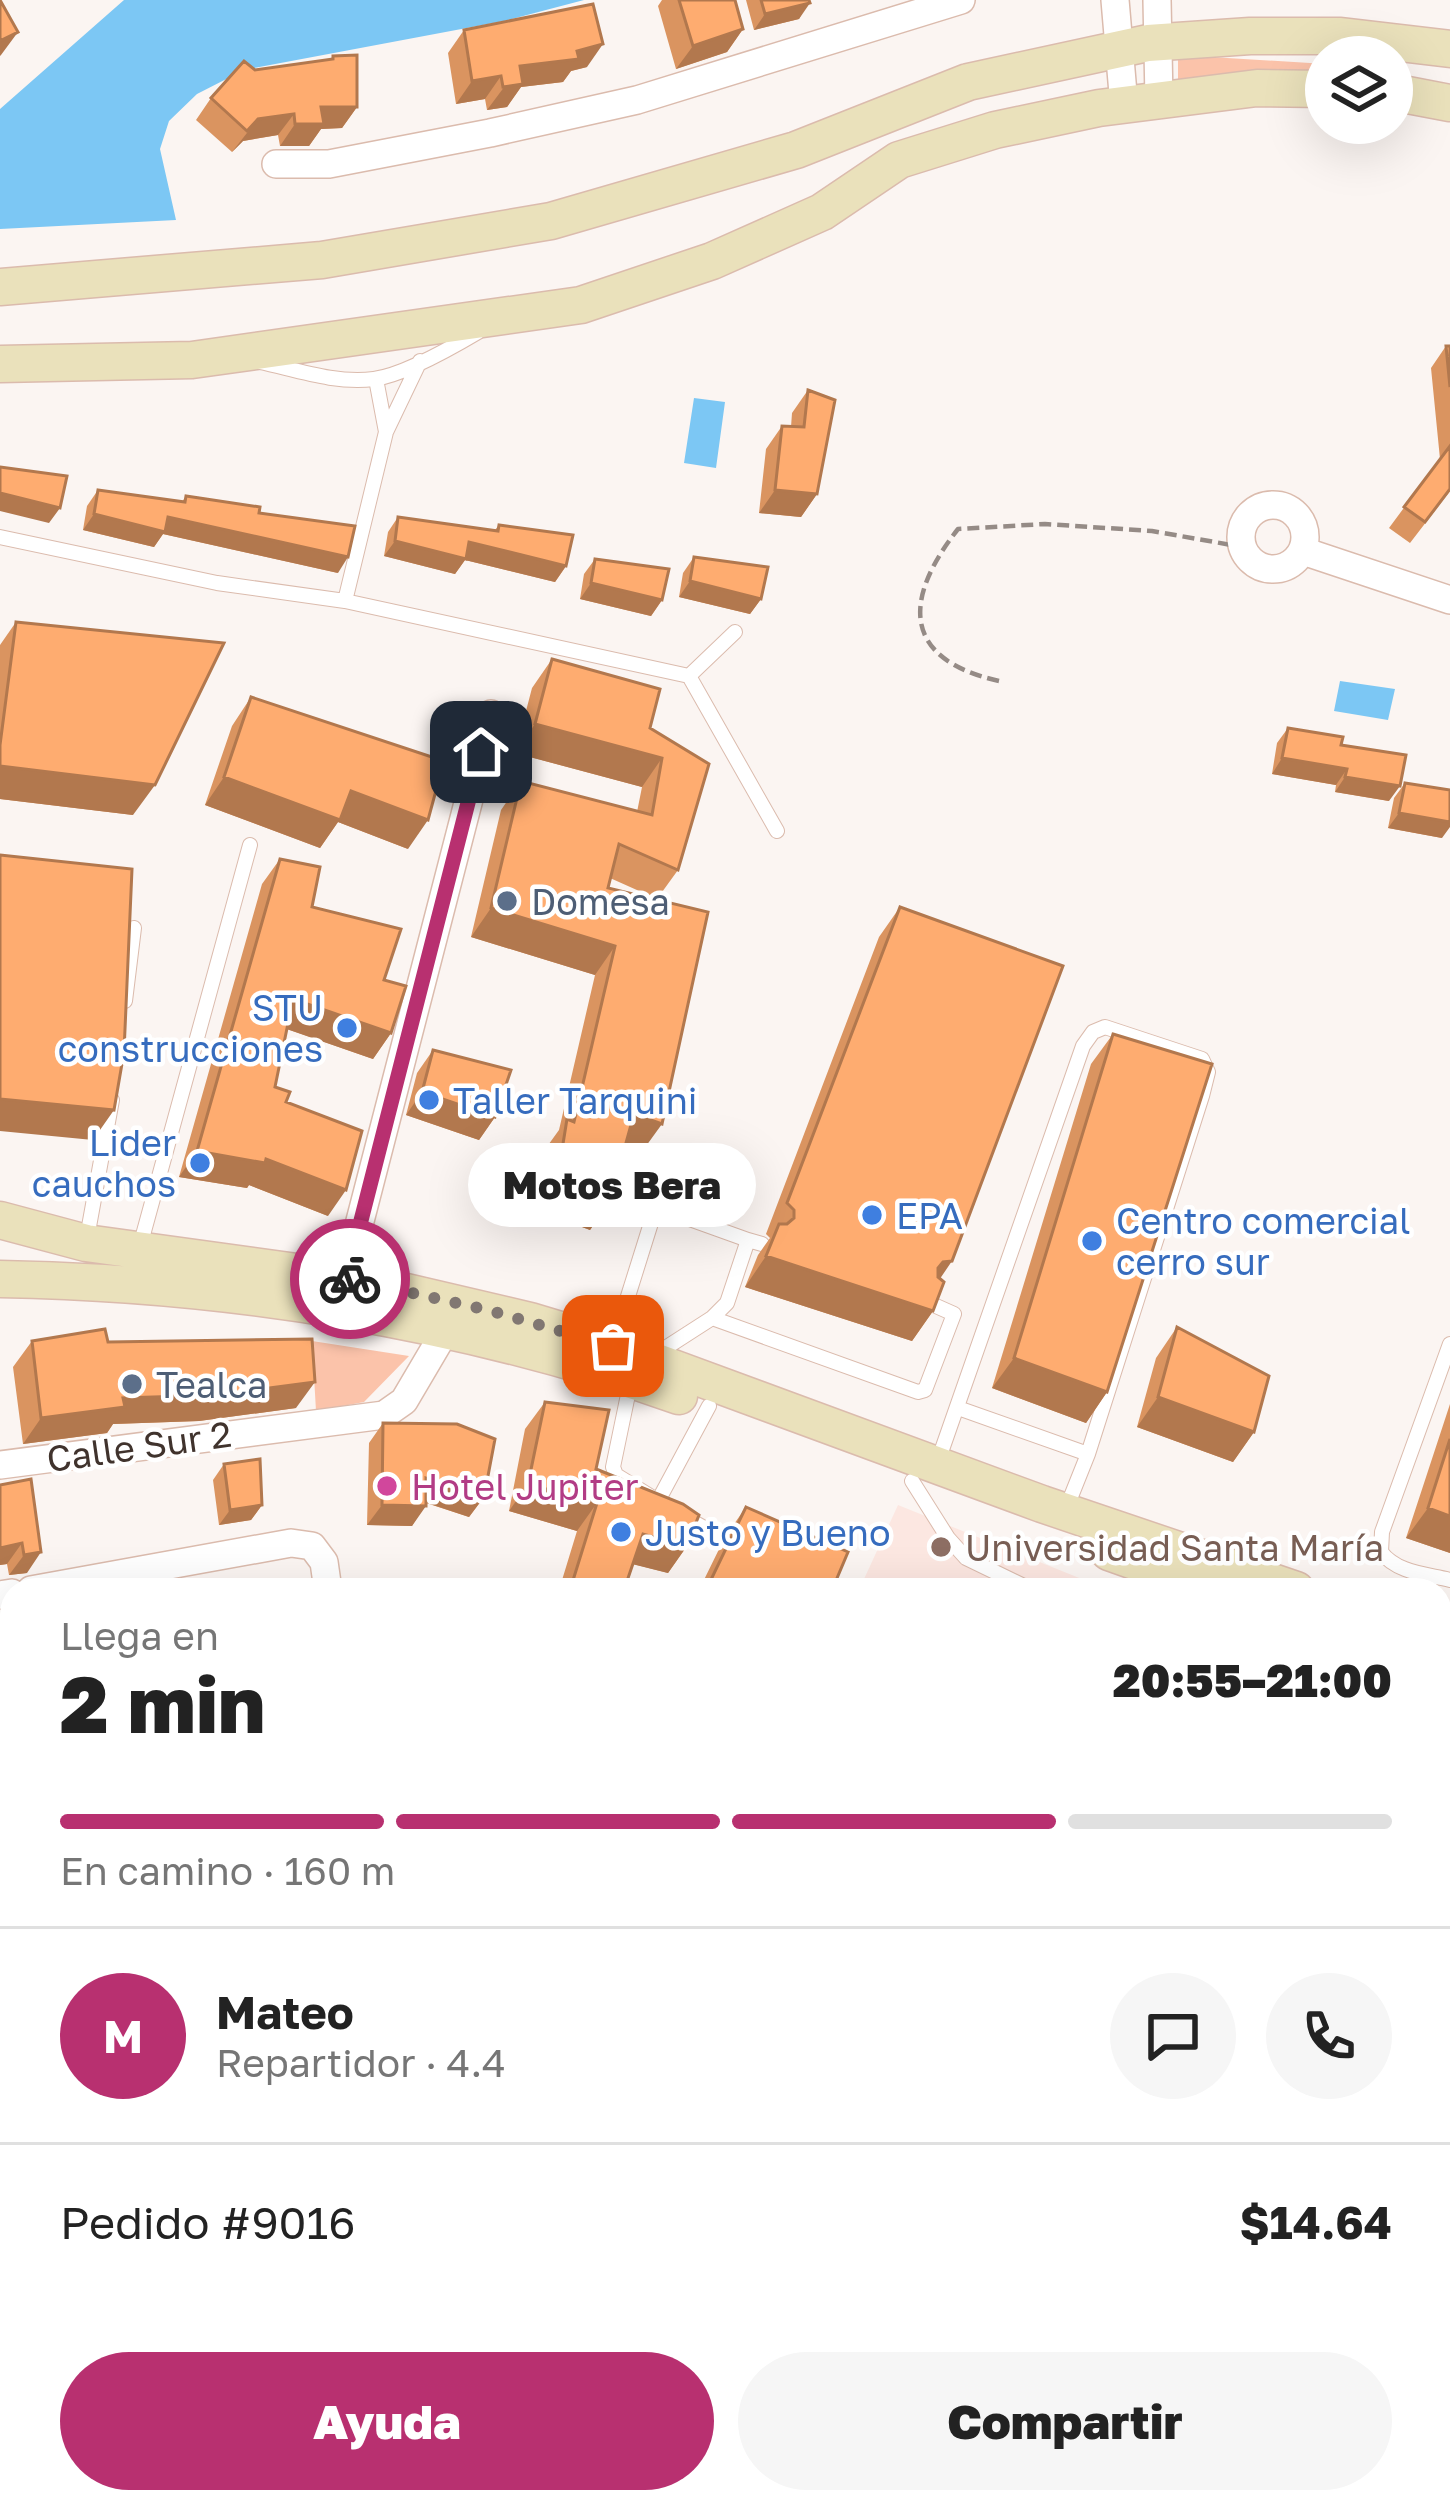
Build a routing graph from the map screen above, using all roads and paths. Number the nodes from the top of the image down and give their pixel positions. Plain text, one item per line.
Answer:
1 (961, 0) edge
2 (1115, 0) edge
3 (1157, 0) edge
4 (1160, 43) junction
5 (1119, 50) junction
6 (1450, 50) edge
7 (1305, 89) edge
8 (1413, 96) edge
9 (1141, 103) junction
10 (1450, 103) edge
11 (276, 164) dead end
12 (0, 287) edge
13 (506, 316) junction
14 (232, 355) junction
15 (421, 360) junction
16 (0, 364) edge
17 (376, 379) junction
18 (386, 432) junction
19 (0, 537) edge
20 (1243, 547) junction
21 (1303, 551) junction
22 (1450, 600) edge
23 (344, 601) junction
24 (735, 632) dead end
25 (689, 676) junction
26 (999, 682) dead end
27 (490, 714) dead end
28 (776, 831) dead end
29 (250, 845) dead end
30 (134, 928) edge
31 (123, 1022) edge
32 (113, 1092) edge
33 (0, 1220) edge
34 (86, 1243) junction
35 (139, 1251) junction
36 (0, 1279) edge
37 (346, 1279) junction
38 (927, 1302) edge
39 (712, 1318) junction
40 (447, 1328) junction
41 (1450, 1344) edge
42 (613, 1346) junction
43 (640, 1369) junction
44 (709, 1406) junction
45 (958, 1408) junction
46 (1088, 1454) junction
47 (0, 1465) edge
48 (924, 1473) junction
49 (658, 1501) junction
50 (1066, 1511) junction
51 (706, 1529) dead end
52 (97, 1578) edge
53 (326, 1578) edge
54 (1007, 1578) edge
55 (1186, 1578) edge
56 (1262, 1578) edge
57 (1441, 1578) edge

1 - 11 street
2 - 5 street
3 - 4 street
4 - 5 main road
4 - 6 main road
4 - 9 street
5 - 9 street
5 - 12 main road
7 - 9 main road
8 - 10 main road
9 - 13 main road
13 - 14 main road
13 - 15 lane
14 - 16 main road
14 - 17 lane
15 - 17 lane
15 - 18 lane
17 - 18 lane
18 - 23 lane
19 - 23 lane
20 - 21 street
20 - 21 street
20 - 26 path
21 - 22 street
23 - 25 lane
24 - 25 lane
25 - 28 lane
27 - 37 street
29 - 35 lane
30 - 31 lane
32 - 34 lane
33 - 34 main road
34 - 35 main road
35 - 37 main road
36 - 40 main road
37 - 42 main road
38 - 39 lane
39 - 42 lane
39 - 43 lane
40 - 43 main road
40 - 47 street, Calle Sur 2
41 - 57 lane
42 - 43 main road
43 - 44 main road
43 - 48 main road
43 - 49 lane
44 - 48 main road
44 - 49 lane
45 - 46 lane
45 - 46 lane
45 - 48 lane
46 - 50 lane
48 - 50 main road
48 - 54 lane
48 - 55 main road
49 - 51 lane
50 - 56 main road
52 - 53 street

